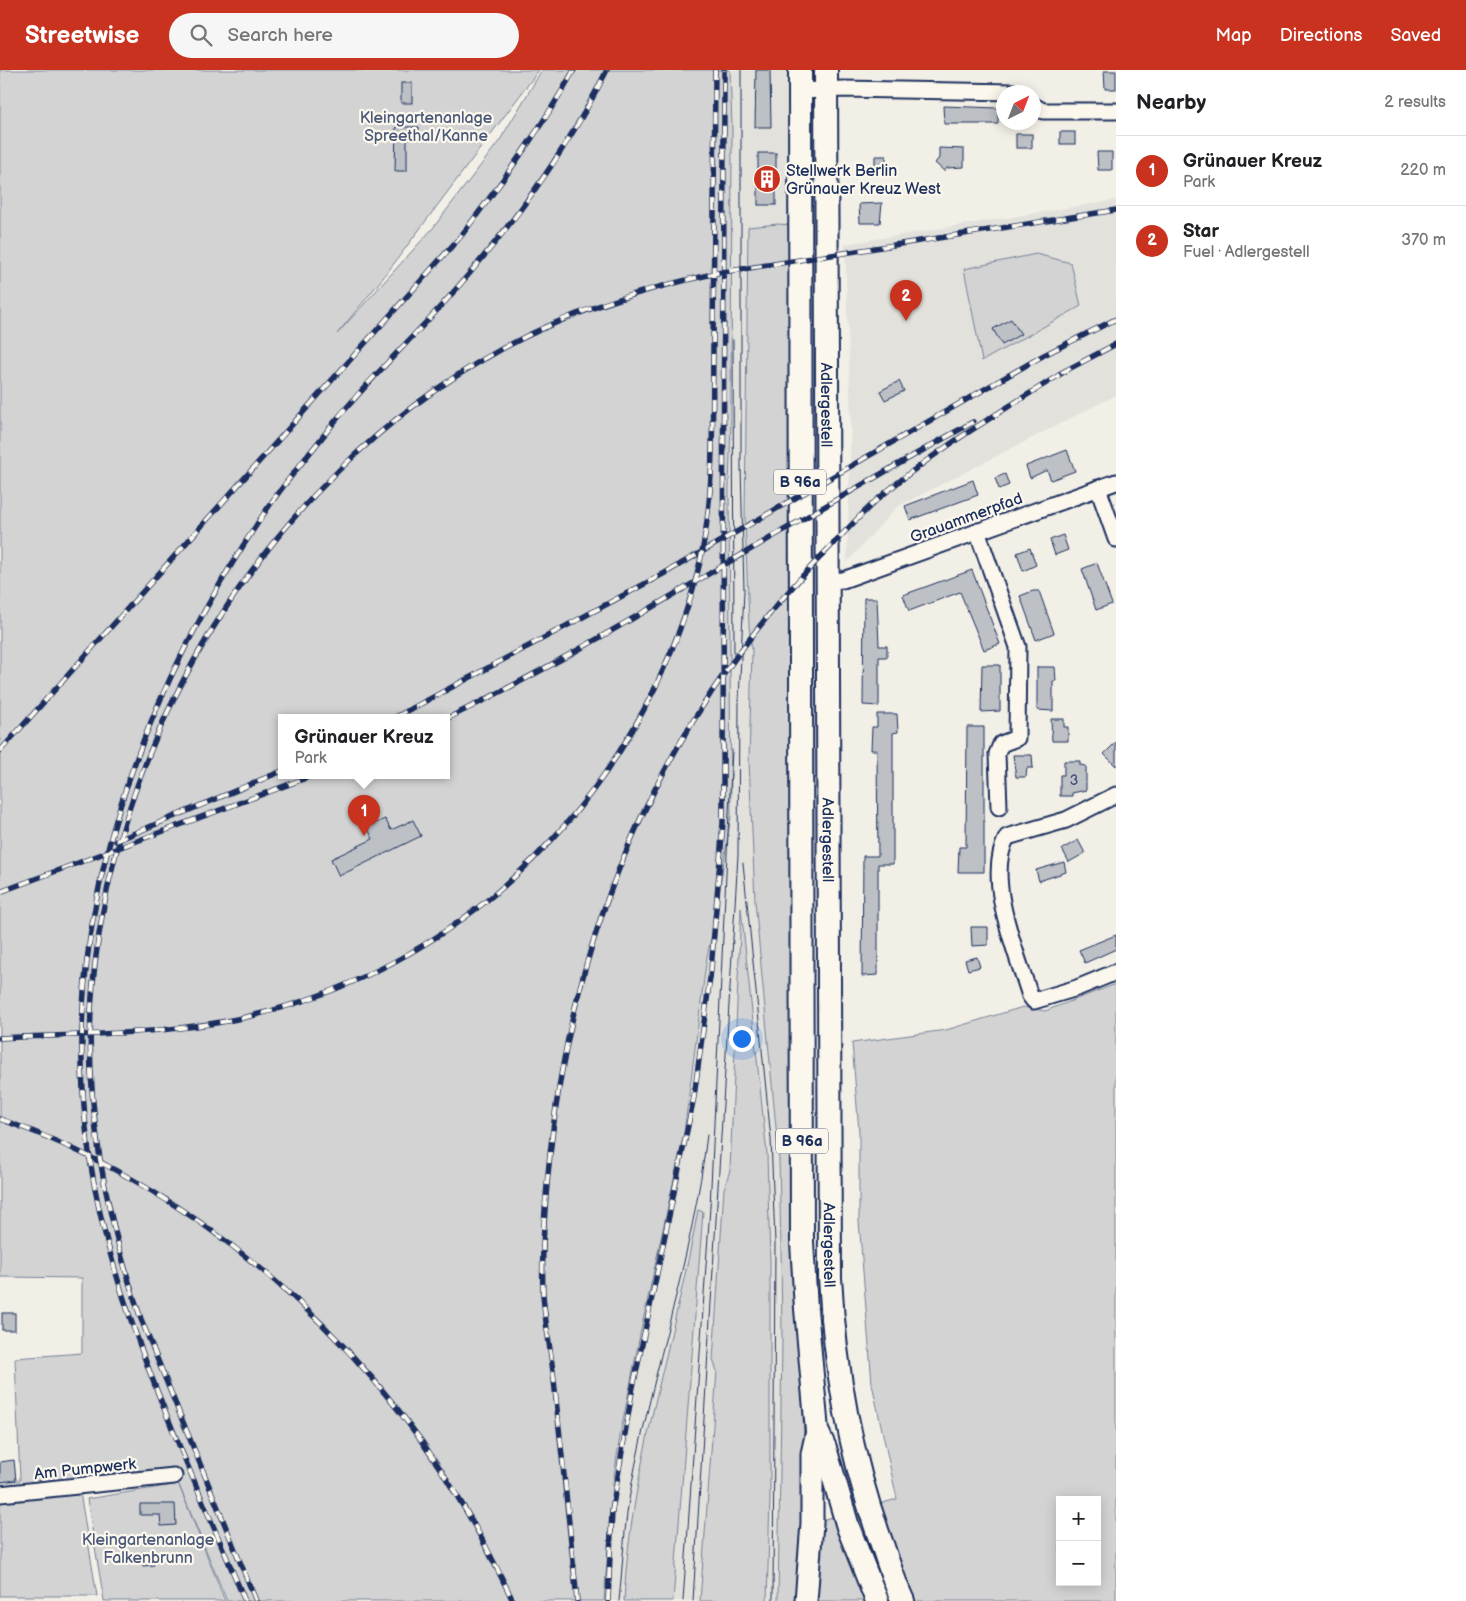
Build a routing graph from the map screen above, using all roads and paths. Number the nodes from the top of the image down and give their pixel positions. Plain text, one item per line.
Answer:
1 (800, 80) edge
2 (826, 80) edge
3 (996, 91) edge
4 (1041, 110) edge
5 (1116, 111) edge
6 (1116, 482) edge
7 (1098, 488) junction
8 (977, 531) junction
9 (1116, 538) edge
10 (827, 581) junction
11 (1116, 795) edge
12 (999, 807) dead end
13 (1116, 972) edge
14 (802, 973) junction
15 (828, 973) junction
16 (817, 1431) junction
17 (174, 1476) dead end
18 (0, 1494) edge
19 (806, 1601) edge
20 (876, 1601) edge
21 (903, 1601) edge

1 - 2 street
1 - 14 main road, Adlergestell / B 96a
2 - 3 street
2 - 10 main road, Adlergestell / B 96a
4 - 5 street
6 - 7 street, Grauammerpfad
7 - 8 street, Grauammerpfad
7 - 9 street
8 - 10 street, Grauammerpfad
8 - 12 street
10 - 15 main road, Adlergestell / B 96a
11 - 13 street
14 - 15 main road
14 - 16 main road, Adlergestell / B 96a
15 - 21 main road, Adlergestell / B 96a
16 - 19 main road, Adlergestell
16 - 20 main road, Adlergestell / B 96a
17 - 18 street, Am Pumpwerk

